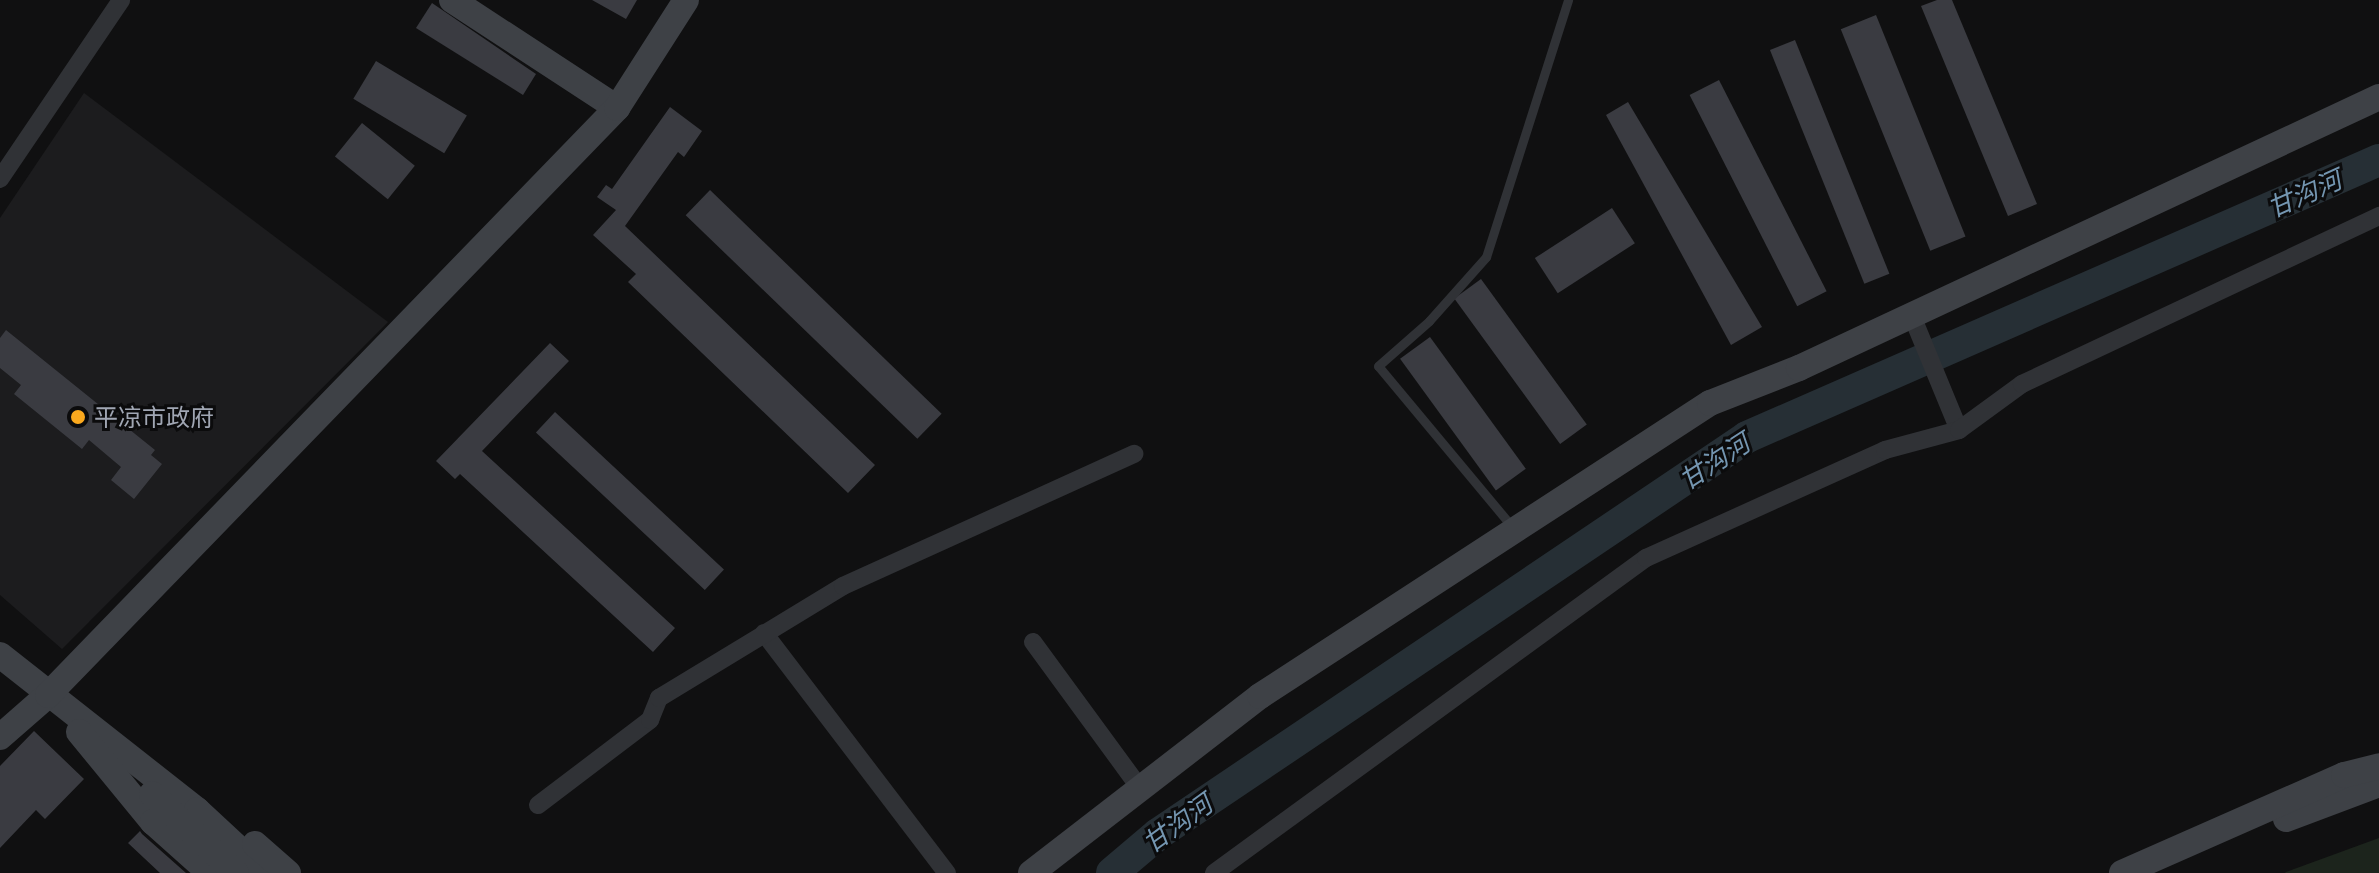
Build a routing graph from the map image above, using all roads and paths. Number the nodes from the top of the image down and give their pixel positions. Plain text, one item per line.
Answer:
1 (121, 0) edge
2 (452, 0) edge
3 (686, 0) edge
4 (1568, 0) edge
5 (2379, 97) edge
6 (617, 108) junction
7 (0, 179) edge
8 (2379, 216) edge
9 (1917, 327) junction
10 (1959, 430) junction
11 (1134, 454) dead end
12 (1515, 530) junction
13 (764, 633) junction
14 (1033, 642) dead end
15 (0, 655) edge
16 (48, 695) junction
17 (0, 737) edge
18 (2379, 766) edge
19 (2379, 784) edge
20 (1140, 788) junction
21 (538, 805) dead end
22 (210, 873) edge
23 (236, 873) edge
24 (265, 873) edge
25 (288, 873) edge
26 (947, 873) edge
27 (1031, 873) edge
28 (1214, 873) edge
29 (2122, 873) edge
30 (2165, 873) edge

1 - 7 street
2 - 6 street
3 - 6 street
4 - 12 lane
5 - 9 street
6 - 16 street
8 - 10 street
9 - 10 street
9 - 12 street
10 - 28 street
11 - 13 street
12 - 20 street
13 - 21 street
13 - 26 street
14 - 20 street
15 - 16 street
16 - 17 street
16 - 22 street
16 - 23 street
16 - 24 street
16 - 25 street
18 - 29 street
19 - 30 street
20 - 27 street

